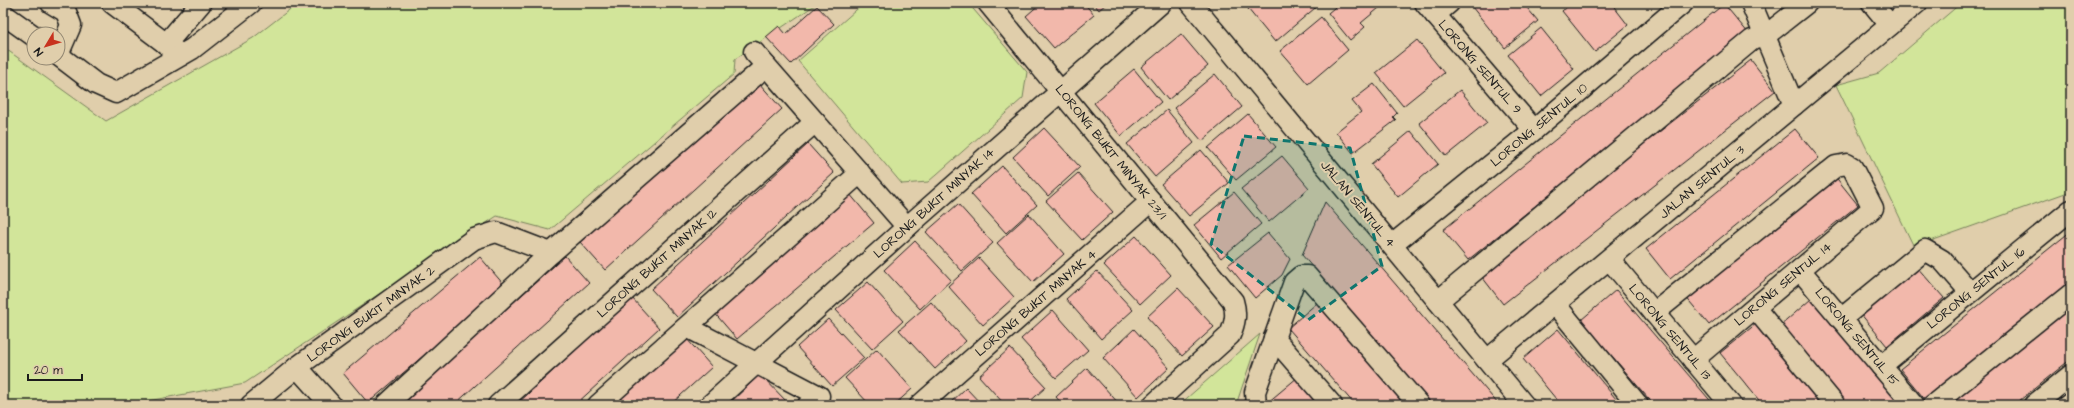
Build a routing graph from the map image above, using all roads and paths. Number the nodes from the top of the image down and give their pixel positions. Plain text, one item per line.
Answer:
1 (51, 3) edge
2 (201, 3) edge
3 (251, 3) edge
4 (988, 3) edge
5 (1161, 3) edge
6 (1192, 3) edge
7 (1684, 3) edge
8 (1751, 3) edge
9 (1806, 3) edge
10 (1872, 3) edge
11 (1917, 3) edge
12 (118, 5) edge
13 (1437, 7) edge
14 (3, 14) edge
15 (1890, 25) junction
16 (26, 30) edge
17 (1765, 36) junction
18 (66, 37) edge
19 (173, 50) junction
20 (66, 61) edge
21 (1061, 91) junction
22 (1794, 105) junction
23 (815, 122) junction
24 (1534, 130) junction
25 (860, 173) junction
26 (1152, 201) junction
27 (2071, 210) edge
28 (906, 227) junction
29 (1392, 245) junction
30 (551, 253) junction
31 (1610, 260) junction
32 (1800, 270) junction
33 (1970, 292) junction
34 (2071, 294) edge
35 (1438, 301) junction
36 (1555, 304) junction
37 (1755, 308) junction
38 (1654, 312) junction
39 (1841, 319) junction
40 (687, 327) junction
41 (1274, 338) junction
42 (1487, 360) junction
43 (1693, 360) junction
44 (756, 362) junction
45 (1881, 366) junction
46 (297, 367) junction
47 (2067, 385) edge
48 (251, 405) edge
49 (331, 405) edge
50 (386, 405) edge
51 (498, 405) edge
52 (598, 405) edge
53 (710, 405) edge
54 (808, 405) edge
55 (920, 405) edge
56 (1153, 405) edge
57 (1256, 405) edge
58 (1332, 405) edge
59 (1418, 405) edge
60 (1524, 405) edge
61 (1638, 405) edge
62 (1731, 405) edge
63 (1835, 405) edge
64 (1914, 405) edge
65 (1933, 405) edge
66 (2034, 405) edge

1 - 18 street
2 - 19 street
3 - 19 street
4 - 21 street, LORONG BUKIT MINYAK 23/1
5 - 21 street, LORONG BUKIT MINYAK 14
6 - 29 street, JALAN SENTUL 4
7 - 24 street, LORONG SENTUL 10
8 - 17 street
9 - 17 street
10 - 15 street
11 - 15 street, JALAN SENTUL 3
12 - 19 street
13 - 24 street, LORONG SENTUL 9
14 - 16 street
15 - 22 street, JALAN SENTUL 3
17 - 22 street
17 - 35 street
19 - 20 street
21 - 26 street, LORONG BUKIT MINYAK 23/1
21 - 28 street, LORONG BUKIT MINYAK 14
22 - 31 street, JALAN SENTUL 3
23 - 25 street
23 - 30 street
23 - 51 street, LORONG BUKIT MINYAK 12
24 - 29 street, LORONG SENTUL 10
25 - 28 street
25 - 40 street
26 - 55 street, LORONG BUKIT MINYAK 4
26 - 56 street, LORONG BUKIT MINYAK 23/1
27 - 33 street, LORONG SENTUL 16
28 - 44 street, LORONG BUKIT MINYAK 14
29 - 35 street, JALAN SENTUL 4
30 - 46 street, LORONG BUKIT MINYAK 2
30 - 50 street
31 - 36 street, JALAN SENTUL 3
31 - 38 street, LORONG SENTUL 13
32 - 37 street, LORONG SENTUL 14
32 - 38 street, LORONG SENTUL 14
32 - 39 street, LORONG SENTUL 15
33 - 39 street
33 - 45 street, LORONG SENTUL 16
34 - 65 street
35 - 42 street, JALAN SENTUL 4
36 - 42 street, JALAN SENTUL 3
36 - 61 street
37 - 43 street, LORONG SENTUL 14
37 - 63 street
38 - 43 street, LORONG SENTUL 13
39 - 45 street, LORONG SENTUL 15
40 - 44 street
40 - 52 street
41 - 57 street
41 - 58 street
41 - 59 street
42 - 60 street, JALAN SENTUL 4
43 - 62 street, LORONG SENTUL 13
44 - 53 street, LORONG BUKIT MINYAK 14
44 - 54 street
45 - 64 street, LORONG SENTUL 15
46 - 48 street, LORONG BUKIT MINYAK 2
46 - 49 street
47 - 66 street

